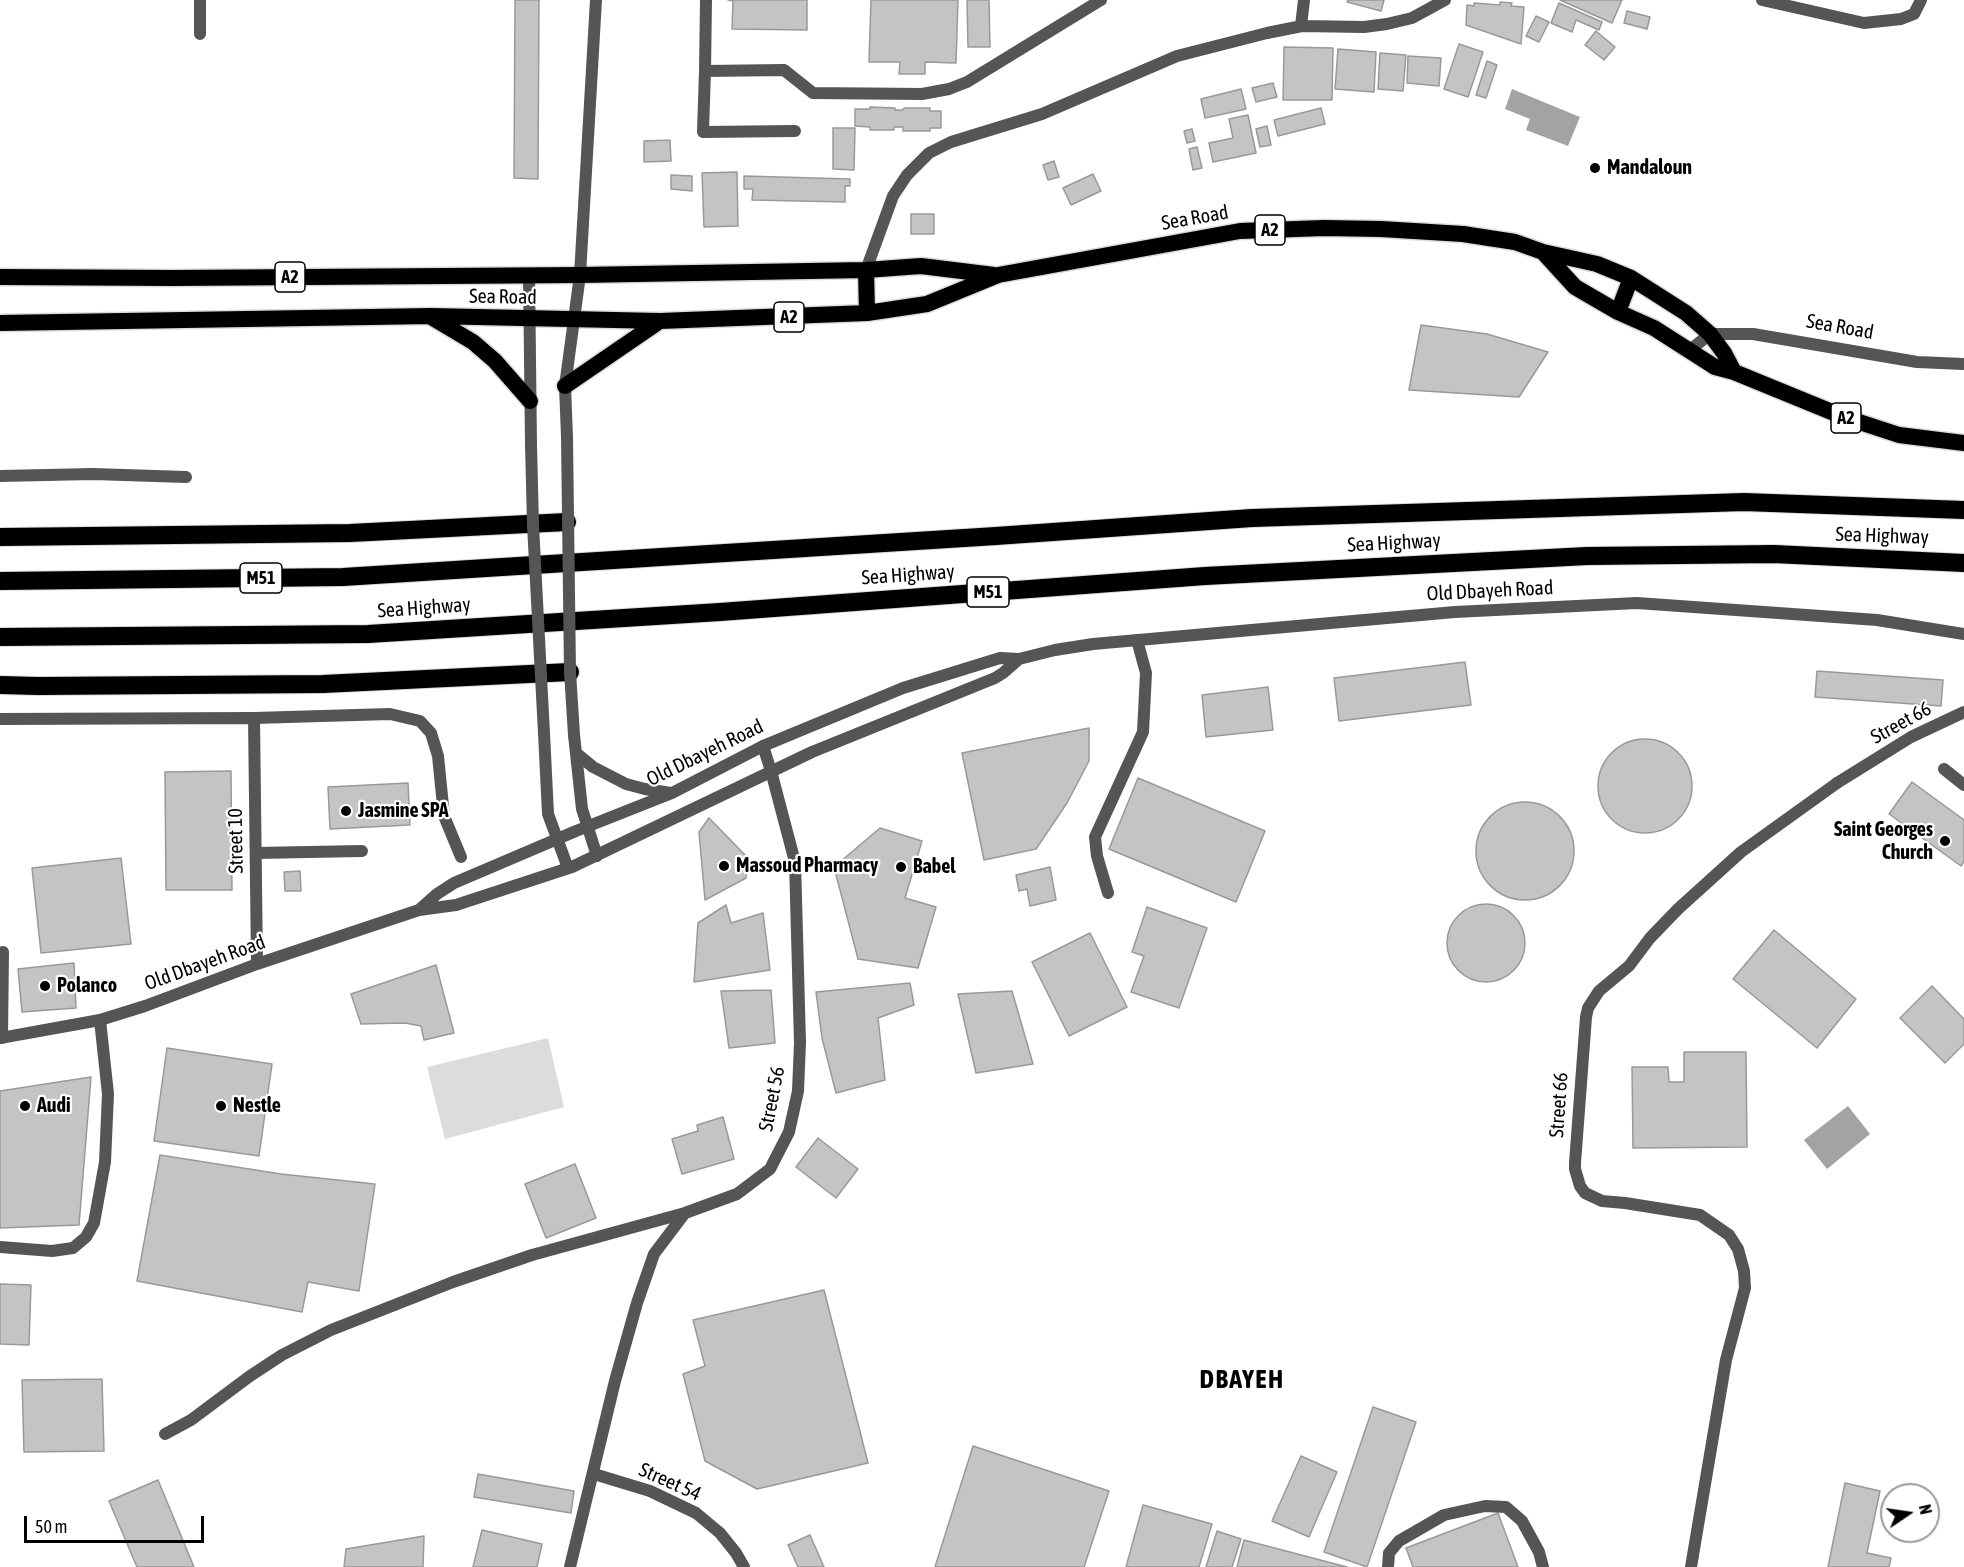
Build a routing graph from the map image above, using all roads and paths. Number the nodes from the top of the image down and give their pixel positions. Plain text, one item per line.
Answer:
1 (200, 0) edge
2 (596, 0) edge
3 (706, 0) edge
4 (1101, 0) edge
5 (1304, 0) edge
6 (1445, 0) edge
7 (1762, 0) edge
8 (1921, 0) edge
9 (1301, 26) junction
10 (200, 34) dead end
11 (705, 71) junction
12 (795, 131) dead end
13 (1543, 252) junction
14 (866, 270) junction
15 (530, 275) junction
16 (580, 275) junction
17 (998, 275) junction
18 (0, 277) edge
19 (1631, 278) junction
20 (1618, 312) junction
21 (867, 313) junction
22 (430, 316) junction
23 (529, 319) junction
24 (574, 319) junction
25 (660, 321) junction
26 (0, 323) edge
27 (1710, 334) junction
28 (1690, 350) junction
29 (1964, 364) edge
30 (1734, 372) junction
31 (565, 386) junction
32 (530, 401) junction
33 (1964, 443) edge
34 (0, 476) edge
35 (186, 477) dead end
36 (1964, 510) edge
37 (567, 522) junction
38 (532, 525) junction
39 (0, 537) edge
40 (1964, 562) edge
41 (0, 582) edge
42 (1964, 634) edge
43 (0, 637) edge
44 (1137, 640) junction
45 (1019, 659) junction
46 (540, 672) junction
47 (570, 672) junction
48 (0, 685) edge
49 (1964, 712) edge
50 (254, 718) junction
51 (0, 719) edge
52 (763, 746) junction
53 (576, 753) junction
54 (1944, 769) dead end
55 (771, 771) junction
56 (1964, 785) edge
57 (672, 793) junction
58 (589, 827) junction
59 (556, 840) junction
60 (362, 851) dead end
61 (256, 853) junction
62 (597, 856) junction
63 (461, 857) dead end
64 (568, 868) junction
65 (1108, 893) dead end
66 (419, 910) junction
67 (3, 952) dead end
68 (257, 964) junction
69 (100, 1020) junction
70 (1, 1038) edge
71 (685, 1213) junction
72 (0, 1247) edge
73 (165, 1434) dead end
74 (594, 1474) junction
75 (570, 1567) edge
76 (744, 1567) edge
77 (1388, 1567) edge
78 (1543, 1567) edge
79 (1691, 1567) edge

1 - 10 street
2 - 16 street
3 - 11 street
4 - 11 street
5 - 9 street
6 - 9 street
7 - 8 street
9 - 14 street
11 - 12 street
13 - 17 highway, Sea Road / A2
13 - 19 highway, Sea Road / A2
13 - 20 highway, Sea Road / A2
14 - 16 highway, Sea Road / A2
14 - 17 highway, Sea Road / A2
14 - 21 highway
15 - 16 highway, Sea Road / A2
15 - 18 highway, Sea Road / A2
15 - 23 street
16 - 24 street
17 - 21 highway, Sea Road / A2
19 - 20 highway
19 - 27 highway, Sea Road / A2
20 - 28 highway, Sea Road / A2
21 - 25 highway, Sea Road / A2
22 - 23 highway, Sea Road / A2
22 - 26 highway, Sea Road / A2
22 - 32 highway
23 - 24 highway, Sea Road / A2
23 - 32 street
24 - 25 highway, Sea Road / A2
24 - 31 street
25 - 31 highway
27 - 28 street
27 - 29 street, Sea Road
27 - 30 highway, Sea Road / A2
28 - 30 highway, Sea Road / A2
30 - 33 highway, Sea Road / A2
31 - 37 street, bridge
32 - 38 street, bridge
34 - 35 street
36 - 41 highway, Sea Highway / M51
37 - 38 highway
37 - 47 street, bridge
38 - 39 highway
38 - 46 street, bridge
40 - 43 highway, Sea Highway / M51
42 - 44 street, Old Dbayeh Road
44 - 45 street, Old Dbayeh Road
44 - 65 street
45 - 52 street, Old Dbayeh Road
45 - 55 street, Old Dbayeh Road
46 - 47 highway
46 - 48 highway
46 - 59 street, bridge
47 - 53 street, bridge
49 - 79 street, Street 66
50 - 51 street
50 - 61 street, Street 10
50 - 63 street
52 - 55 street, Street 56
52 - 57 street, Old Dbayeh Road
53 - 57 street
53 - 58 street
54 - 56 street
55 - 62 street, Old Dbayeh Road
55 - 71 street, Street 56
57 - 58 street, Old Dbayeh Road
58 - 59 street, Old Dbayeh Road
58 - 62 street
59 - 64 street
59 - 66 street, Old Dbayeh Road
60 - 61 street
61 - 68 street, Street 10
62 - 64 street, Old Dbayeh Road
64 - 66 street, Old Dbayeh Road
66 - 68 street, Old Dbayeh Road
67 - 70 street
68 - 69 street, Old Dbayeh Road
69 - 70 street, Old Dbayeh Road
69 - 72 street
71 - 73 street, Street 56
71 - 74 street
74 - 75 street
74 - 76 street, Street 54
77 - 78 street

